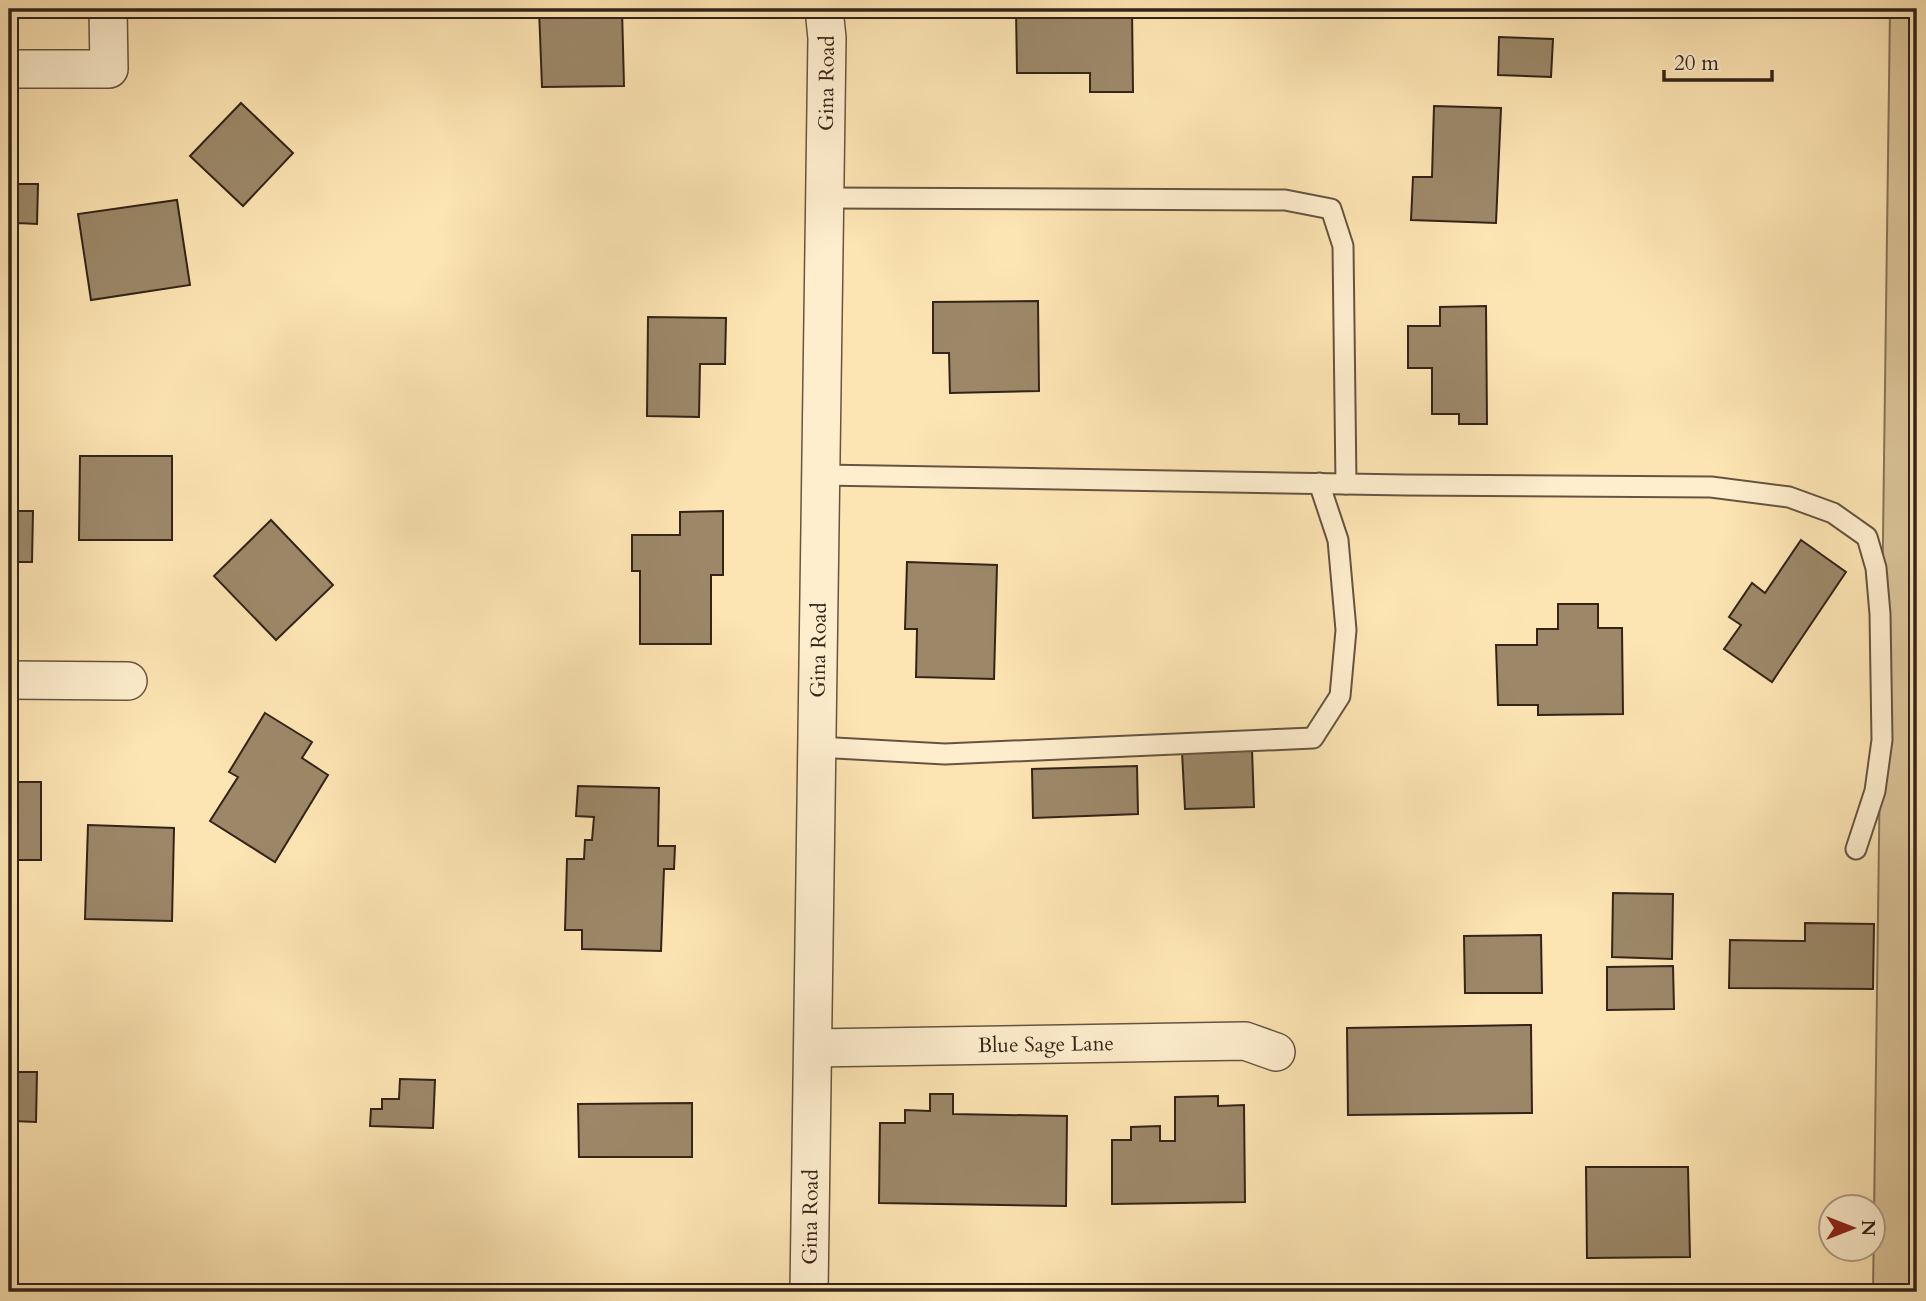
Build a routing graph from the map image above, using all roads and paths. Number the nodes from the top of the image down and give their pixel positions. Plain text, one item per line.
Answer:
1 (108, 9) edge
2 (824, 9) edge
3 (9, 69) edge
4 (825, 198) junction
5 (821, 475) junction
6 (1319, 483) junction
7 (1346, 484) junction
8 (9, 680) edge
9 (128, 681) dead end
10 (817, 747) junction
11 (1856, 849) dead end
12 (813, 1048) junction
13 (1276, 1052) dead end
14 (809, 1292) edge

1 - 3 street
2 - 4 street, Gina Road
4 - 5 street, Gina Road
4 - 7 lane
5 - 6 lane
5 - 10 street, Gina Road
6 - 7 lane
6 - 10 lane
7 - 11 lane
8 - 9 street
10 - 12 street, Gina Road
12 - 13 street, Blue Sage Lane
12 - 14 street, Gina Road

